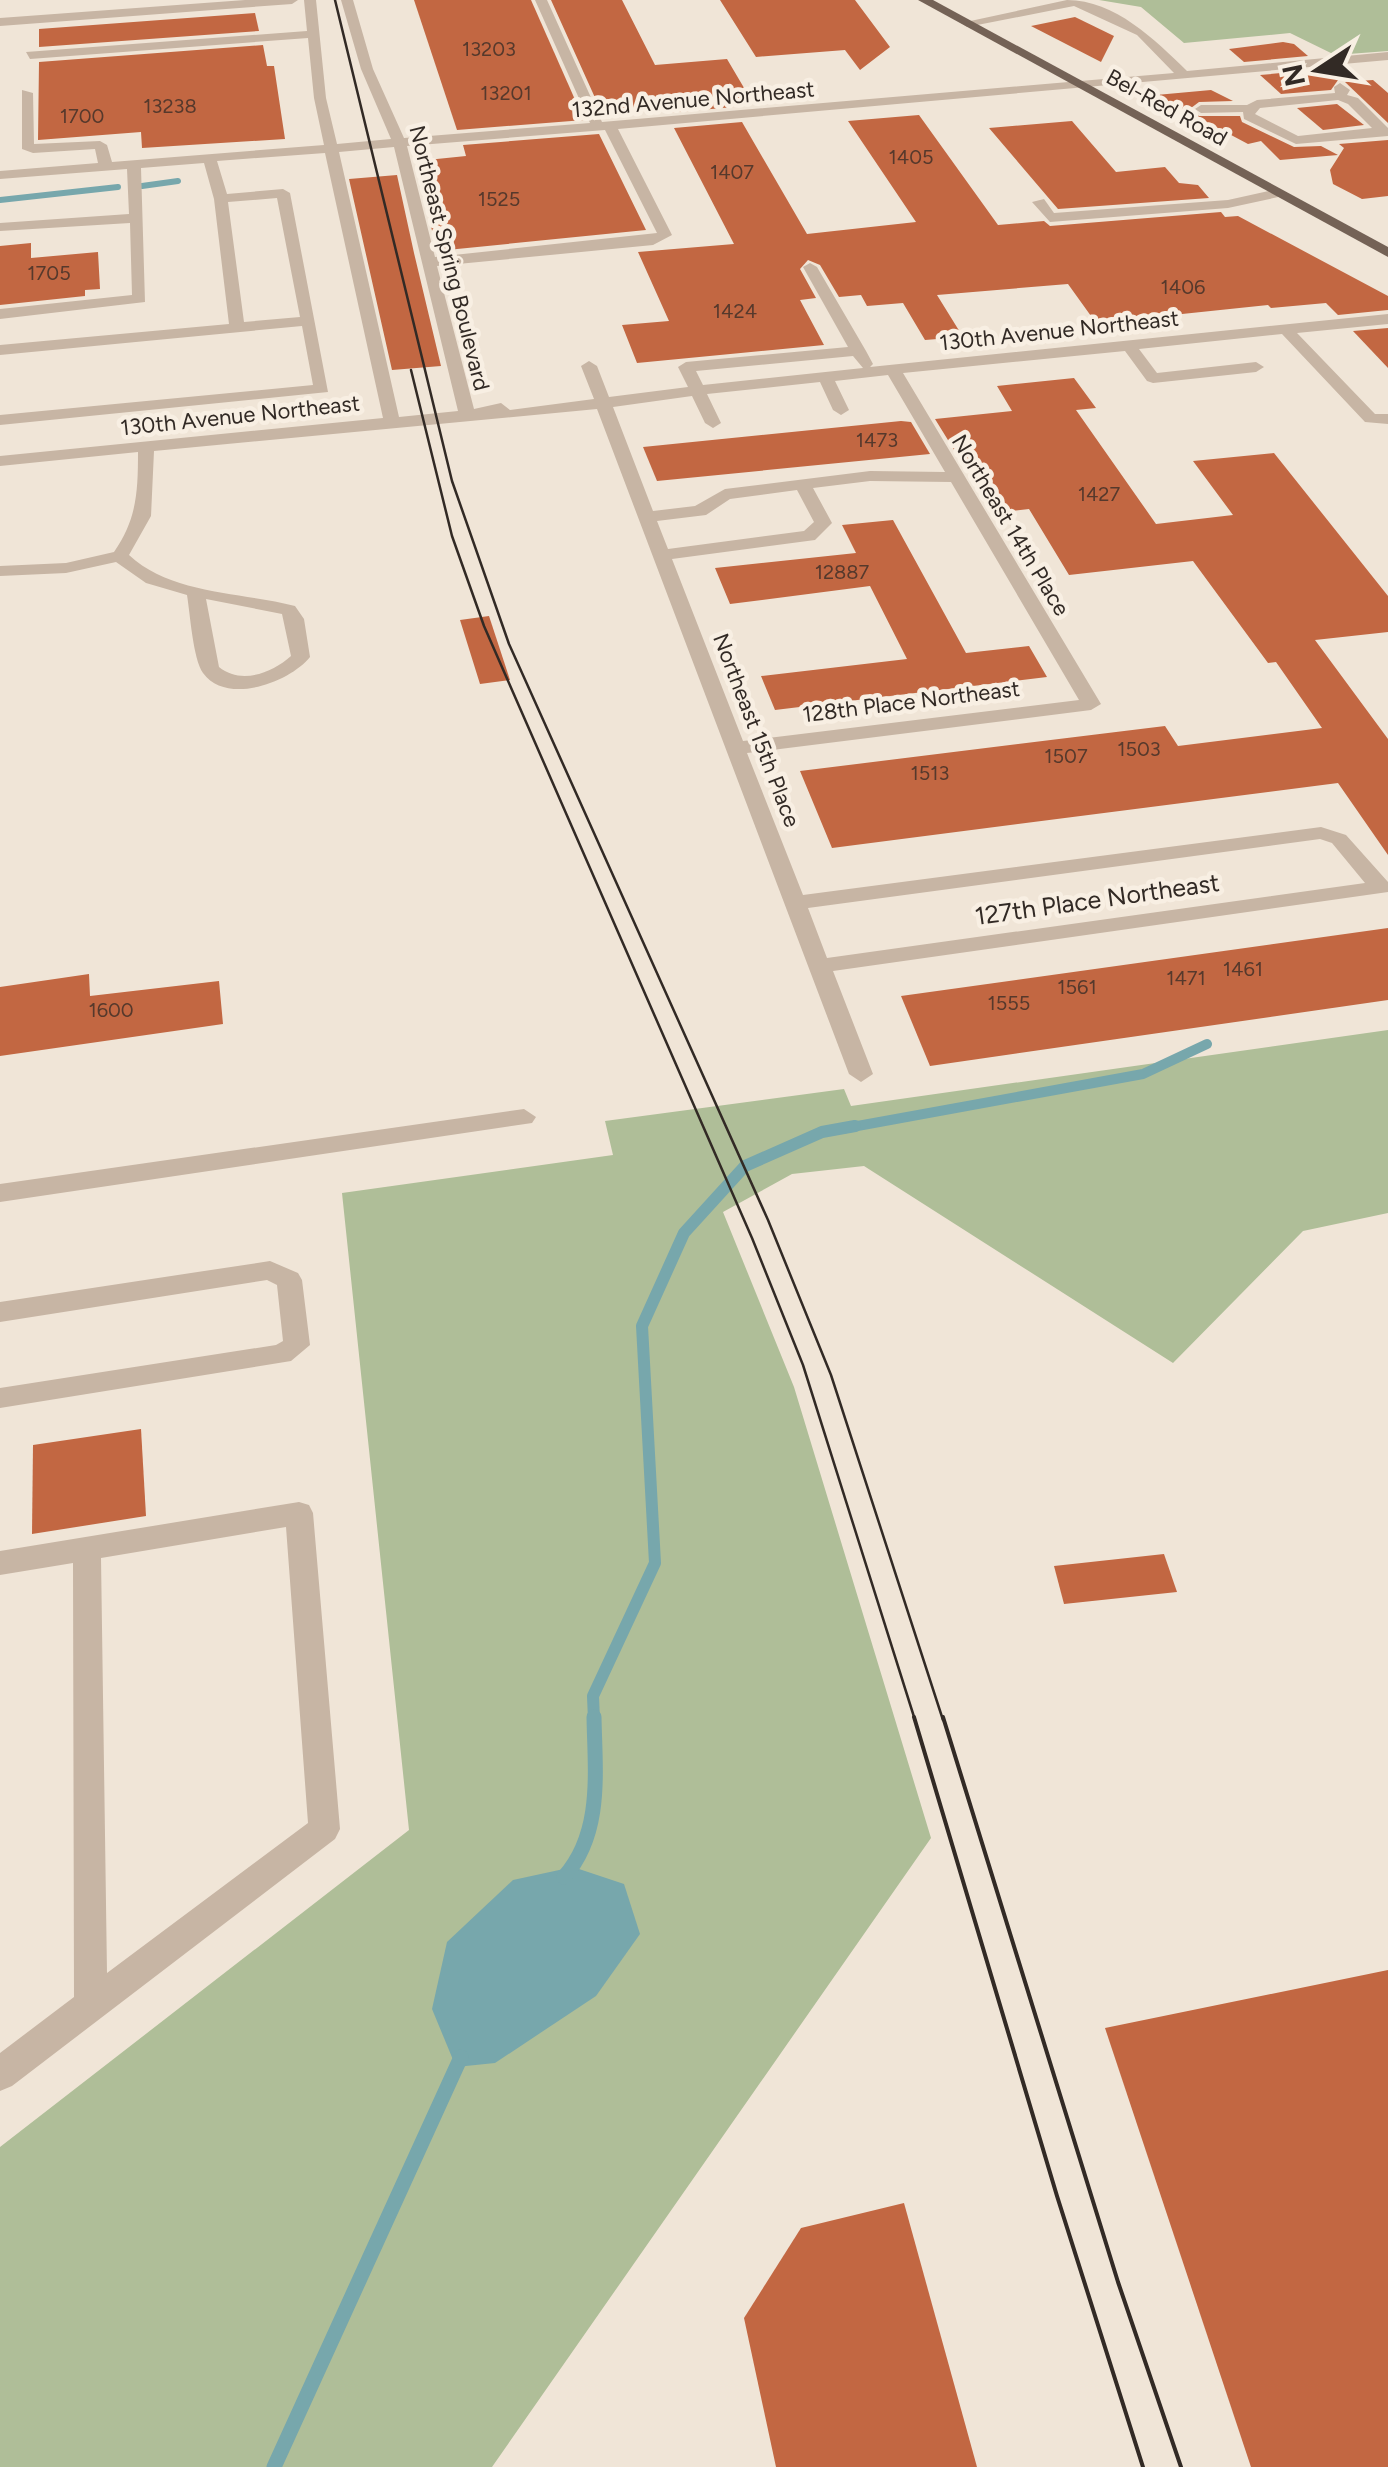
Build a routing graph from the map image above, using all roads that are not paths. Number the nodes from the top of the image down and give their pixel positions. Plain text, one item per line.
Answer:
1 (292, 0) edge
2 (310, 0) edge
3 (347, 0) edge
4 (540, 0) edge
5 (924, 0) edge
6 (0, 22) edge
7 (967, 24) junction
8 (316, 41) junction
9 (30, 55) dead end
10 (1388, 56) edge
11 (144, 62) dead end
12 (1314, 63) junction
13 (1185, 76) junction
14 (1081, 85) junction
15 (28, 93) dead end
16 (1339, 96) junction
17 (1202, 109) dead end
18 (1248, 109) junction
19 (604, 126) junction
20 (1383, 131) edge
21 (399, 142) junction
22 (330, 148) junction
23 (210, 158) junction
24 (134, 164) junction
25 (106, 166) junction
26 (0, 175) edge
27 (1278, 194) junction
28 (220, 199) junction
29 (1039, 202) dead end
30 (136, 218) junction
31 (0, 227) edge
32 (1388, 240) edge
33 (1372, 244) junction
34 (1388, 254) edge
35 (428, 262) junction
36 (810, 267) dead end
37 (0, 314) edge
38 (1296, 314) dead end
39 (1388, 319) edge
40 (308, 322) junction
41 (237, 328) junction
42 (1308, 328) junction
43 (1286, 330) junction
44 (1388, 336) edge
45 (1300, 345) junction
46 (1129, 346) junction
47 (0, 350) edge
48 (858, 351) junction
49 (589, 366) dead end
50 (1256, 368) dead end
51 (893, 370) junction
52 (870, 372) junction
53 (825, 377) junction
54 (698, 390) junction
55 (602, 400) junction
56 (841, 410) dead end
57 (64, 414) junction
58 (476, 414) junction
59 (1388, 419) edge
60 (0, 420) edge
61 (392, 422) junction
62 (713, 423) dead end
63 (146, 447) junction
64 (66, 454) junction
65 (0, 460) edge
66 (957, 477) junction
67 (802, 484) junction
68 (648, 517) junction
69 (663, 555) junction
70 (120, 556) junction
71 (0, 572) edge
72 (195, 590) junction
73 (1091, 704) joint
74 (737, 748) junction
75 (796, 903) junction
76 (822, 966) junction
77 (861, 1074) dead end
78 (524, 1117) dead end
79 (0, 1193) edge
80 (0, 1312) edge
81 (0, 1398) edge
82 (87, 1549) junction
83 (0, 1563) edge
84 (91, 2005) junction
85 (0, 2074) edge

1 - 6 street
2 - 8 street
3 - 21 street, Northeast Spring Boulevard
4 - 19 street
5 - 7 main road, Bel-Red Road
7 - 13 street
7 - 14 main road, Bel-Red Road
8 - 9 street
8 - 11 street
8 - 22 street
10 - 12 street, 132nd Avenue Northeast
12 - 13 street, 132nd Avenue Northeast
12 - 16 street
13 - 14 street, 132nd Avenue Northeast
14 - 19 street, 132nd Avenue Northeast
14 - 27 main road, Bel-Red Road
15 - 25 street
16 - 18 street
16 - 20 street
17 - 18 street
18 - 20 street
19 - 21 street, 132nd Avenue Northeast
19 - 35 street
21 - 22 street, 132nd Avenue Northeast
21 - 35 street, Northeast Spring Boulevard
22 - 23 street, 132nd Avenue Northeast
22 - 61 street
23 - 24 street, 132nd Avenue Northeast
23 - 28 street
24 - 25 street, 132nd Avenue Northeast
24 - 30 street
25 - 26 street, 132nd Avenue Northeast
27 - 29 street
27 - 33 main road, Bel-Red Road
28 - 40 street
28 - 41 street
30 - 31 street
30 - 37 street
32 - 33 street
33 - 34 main road, Bel-Red Road
35 - 58 street, Northeast Spring Boulevard
36 - 48 street
38 - 42 street
39 - 42 street, 130th Avenue Northeast
40 - 41 street
40 - 57 street
41 - 47 street
42 - 43 street, 130th Avenue Northeast
43 - 45 street
43 - 46 street, 130th Avenue Northeast
44 - 45 street
45 - 59 street
46 - 50 street
46 - 51 street, 130th Avenue Northeast
48 - 52 street
48 - 54 street
49 - 55 street, Northeast 15th Place
51 - 52 street, 130th Avenue Northeast
51 - 66 street, Northeast 14th Place
52 - 53 street, 130th Avenue Northeast
53 - 54 street, 130th Avenue Northeast
53 - 56 street
54 - 55 street, 130th Avenue Northeast
54 - 62 street
55 - 58 street, 130th Avenue Northeast
55 - 68 street, Northeast 15th Place
57 - 60 street
57 - 64 street
58 - 61 street, 130th Avenue Northeast
61 - 63 street, 130th Avenue Northeast
63 - 64 street, 130th Avenue Northeast
63 - 70 street
64 - 65 street, 130th Avenue Northeast
66 - 67 street
66 - 73 street, Northeast 14th Place
67 - 68 street
67 - 69 street
68 - 69 street, Northeast 15th Place
69 - 74 street, Northeast 15th Place
70 - 71 street
70 - 72 street
72 - 72 street
73 - 74 street, 128th Place Northeast
74 - 75 street, Northeast 15th Place
75 - 76 street, Northeast 15th Place
75 - 76 street, 127th Place Northeast
76 - 77 street, Northeast 15th Place
78 - 79 street
80 - 81 street
82 - 83 street
82 - 84 street
82 - 84 street
84 - 85 street

